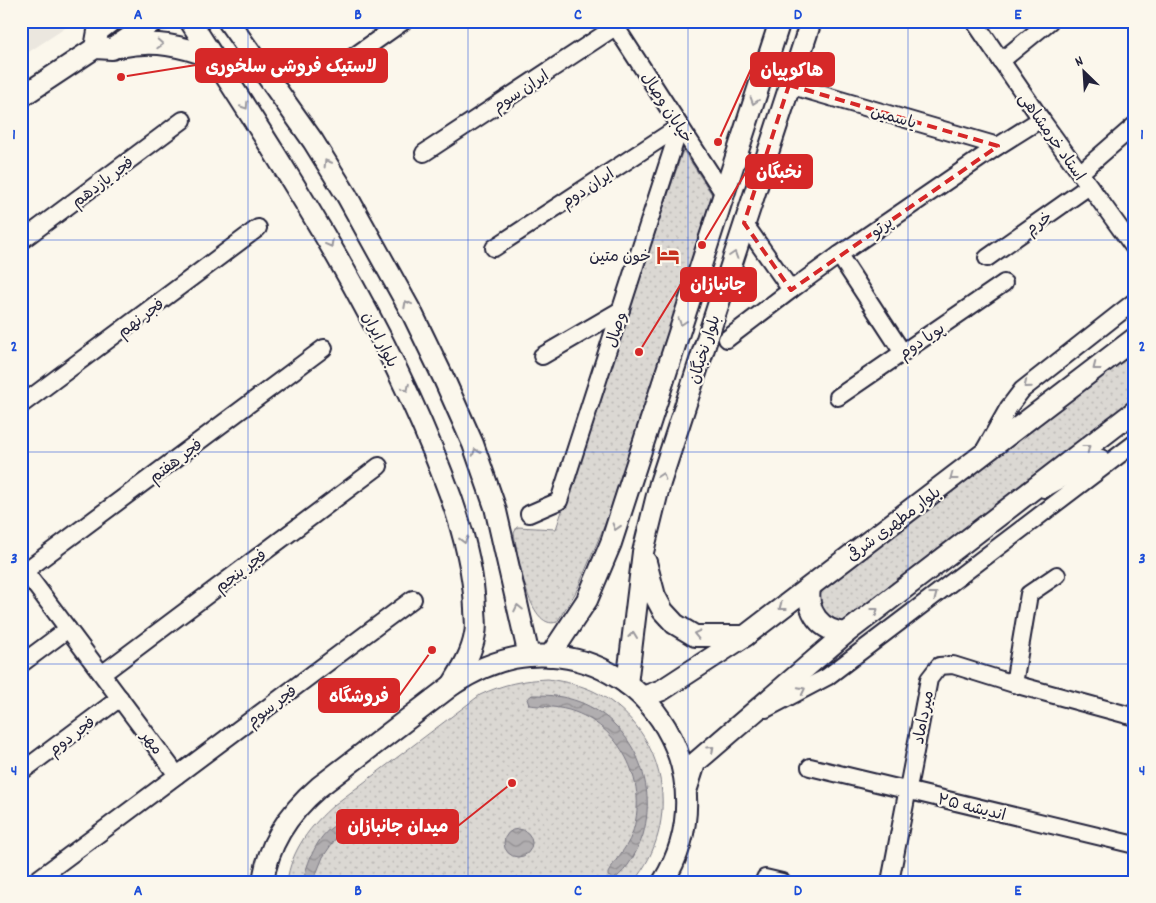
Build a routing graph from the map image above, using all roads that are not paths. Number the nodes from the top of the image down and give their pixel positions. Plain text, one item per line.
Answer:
1 (111, 21) edge
2 (154, 21) edge
3 (190, 21) edge
4 (228, 21) edge
5 (404, 21) edge
6 (780, 21) edge
7 (811, 21) edge
8 (974, 21) edge
9 (1050, 21) edge
10 (614, 24) edge
11 (104, 48) junction
12 (353, 57) dead end
13 (214, 58) junction
14 (1001, 61) junction
15 (789, 85) junction
16 (21, 97) edge
17 (1041, 119) junction
18 (183, 120) dead end
19 (1135, 125) edge
20 (680, 126) junction
21 (998, 146) junction
22 (424, 153) dead end
23 (1084, 179) junction
24 (724, 194) junction
25 (744, 223) junction
26 (258, 228) dead end
27 (21, 241) edge
28 (494, 248) dead end
29 (1135, 249) edge
30 (839, 255) junction
31 (987, 258) dead end
32 (1004, 283) dead end
33 (791, 290) junction
34 (1135, 302) edge
35 (621, 310) junction
36 (1135, 338) edge
37 (727, 339) dead end
38 (324, 348) dead end
39 (903, 353) junction
40 (542, 356) dead end
41 (838, 397) dead end
42 (21, 405) edge
43 (1135, 411) edge
44 (1135, 441) edge
45 (982, 455) junction
46 (379, 466) dead end
47 (1007, 510) junction
48 (529, 514) dead end
49 (643, 552) junction
50 (23, 569) edge
51 (1057, 575) dead end
52 (810, 586) junction
53 (413, 598) dead end
54 (68, 629) junction
55 (846, 633) junction
56 (745, 636) junction
57 (528, 656) junction
58 (550, 656) junction
59 (21, 664) edge
60 (102, 674) junction
61 (627, 684) junction
62 (1014, 684) junction
63 (452, 685) junction
64 (643, 697) junction
65 (120, 698) junction
66 (1135, 716) edge
67 (744, 720) junction
68 (810, 767) dead end
69 (21, 772) edge
70 (177, 775) junction
71 (686, 790) junction
72 (908, 790) junction
73 (1135, 845) edge
74 (765, 878) dead end
75 (34, 882) edge
76 (263, 882) edge
77 (663, 882) edge
78 (782, 882) edge
79 (890, 882) edge

1 - 11 main road
2 - 11 main road
3 - 13 main road, بلوار ایران
57 -> 4 main road
5 - 12 street
6 -> 24 main road, بلوار نخبگان
7 - 15 main road, بلوار نخبگان
8 - 14 street, استاد خرمشاهی
9 - 14 street
10 - 20 street, خیابان وصال
10 - 22 street, ایران سوم
11 -> 13 main road
11 - 16 main road
13 -> 63 main road, بلوار ایران
14 - 17 street, استاد خرمشاهی
15 - 21 street, یاسمین
15 - 25 main road, بلوار نخبگان
17 - 21 street, پرتو
17 - 23 street, استاد خرمشاهی
18 - 27 street, فجر یازدهم
19 - 23 street, خرم
20 - 24 street, خیابان وصال
20 - 28 street, ایران دوم
20 - 35 street, وصال
21 - 30 street, پرتو
23 - 29 street, استاد خرمشاهی
23 - 31 street, خرم
24 -> 58 main road, بلوار نخبگان
25 - 33 street
49 -> 25 main road, بلوار نخبگان
26 - 42 street, فجر نهم
30 - 33 street, پرتو
30 - 39 street
32 - 39 street, پویا دوم
33 - 37 street, پرتو
34 -> 45 street
35 - 40 street
35 - 48 street, وصال
36 -> 45 main road, بلوار مطهری شرقی
38 - 50 street, فجر هفتم
39 - 41 street, پویا دوم
47 -> 43 main road
44 - 47 street
67 -> 44 street
45 -> 52 main road, بلوار مطهری شرقی
46 - 60 street, فجر پنجم
55 -> 47 main road
56 -> 49 main road
61 -> 49 main road, بلوار نخبگان
50 - 54 street, مهر
51 - 62 street
52 - 55 main road
52 -> 56 main road, بلوار مطهری شرقی
53 - 70 street, فجر سوم
54 - 59 street
54 - 60 street, مهر
55 - 67 main road
56 - 64 main road, بلوار مطهری شرقی
57 - 58 main road
57 - 63 main road
58 - 61 main road
60 - 65 street, مهر
61 - 64 main road
62 - 66 street, میرداماد
62 - 72 street, میرداماد
63 - 76 main road
64 - 71 main road
65 - 69 street, فجر دوم
65 - 70 street, مهر
71 -> 67 main road
68 - 72 street, اندیشه ۲۵
70 - 75 street
71 - 77 main road
72 - 73 street, اندیشه ۲۵
72 - 79 street, میرداماد
74 - 78 street

